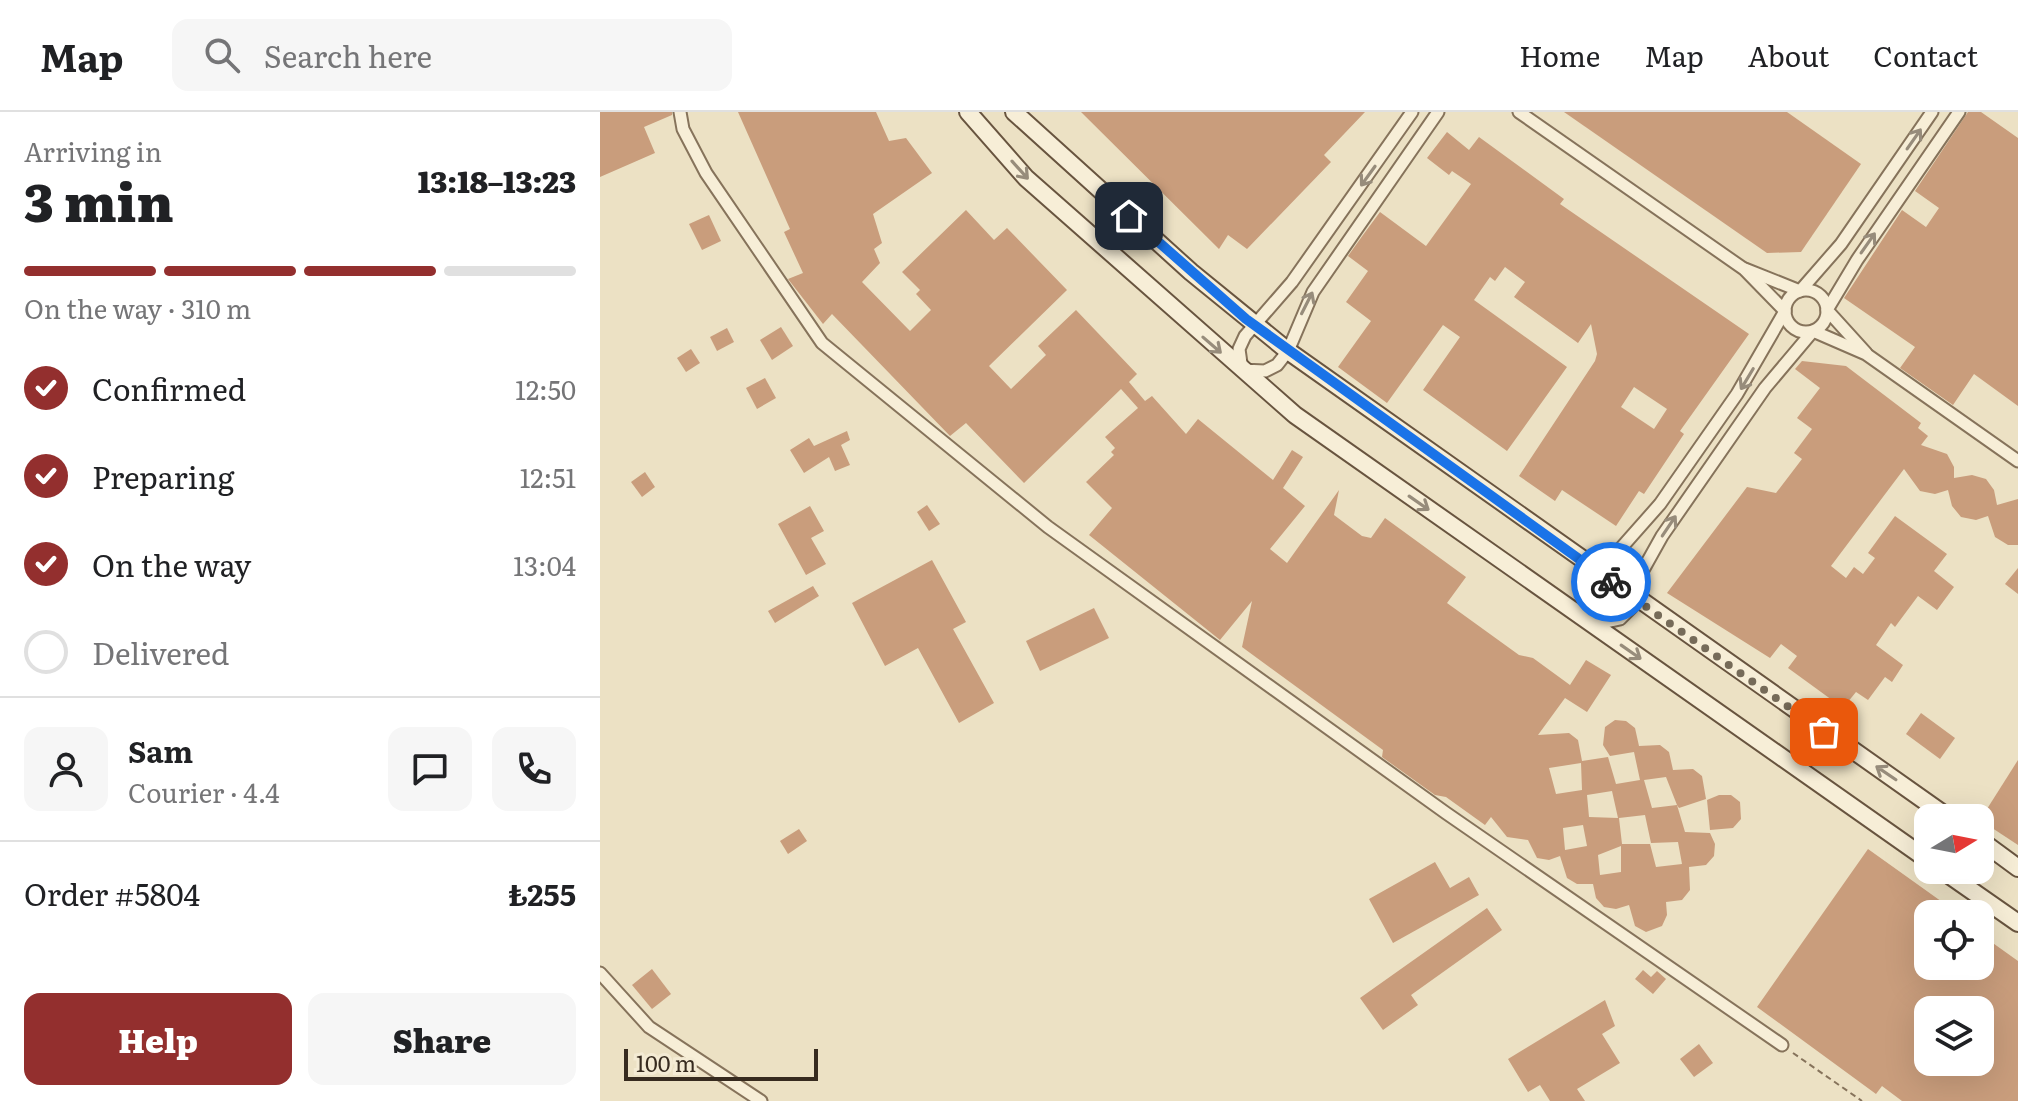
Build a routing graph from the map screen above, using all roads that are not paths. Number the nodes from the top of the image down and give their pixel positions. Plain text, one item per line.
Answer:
1 (680, 112) edge
2 (968, 112) edge
3 (1014, 112) edge
4 (1412, 112) edge
5 (1438, 112) edge
6 (1519, 112) edge
7 (1932, 112) edge
8 (1959, 112) edge
9 (1744, 269) junction
10 (1800, 291) junction
11 (1827, 310) junction
12 (1785, 311) junction
13 (1253, 324) junction
14 (1813, 331) junction
15 (1288, 351) junction
16 (1866, 354) junction
17 (1242, 370) junction
18 (2018, 461) edge
19 (1599, 573) junction
20 (1636, 599) junction
21 (1593, 625) junction
22 (1929, 804) edge
23 (1914, 850) edge
24 (1994, 850) edge
25 (2018, 868) edge
26 (1962, 884) edge
27 (2018, 923) edge
28 (600, 973) edge
29 (1782, 1045) road end
30 (761, 1101) edge

1 - 29 street
2 -> 17 street
3 - 13 street
4 -> 13 street
15 -> 5 street
6 - 9 street
10 -> 7 street
11 -> 8 street
9 - 10 street
9 - 12 street
10 - 11 street
10 - 12 street
11 - 14 street
11 - 16 street
12 - 14 street
12 -> 19 street
13 - 15 street
13 - 17 street
14 - 16 street
20 -> 14 street
15 - 17 street
15 - 19 street
16 - 18 street
17 -> 21 street
19 - 20 street
19 - 21 street
20 - 21 street
22 -> 20 street
21 -> 23 street
24 - 25 street
26 - 27 street
28 - 30 street

